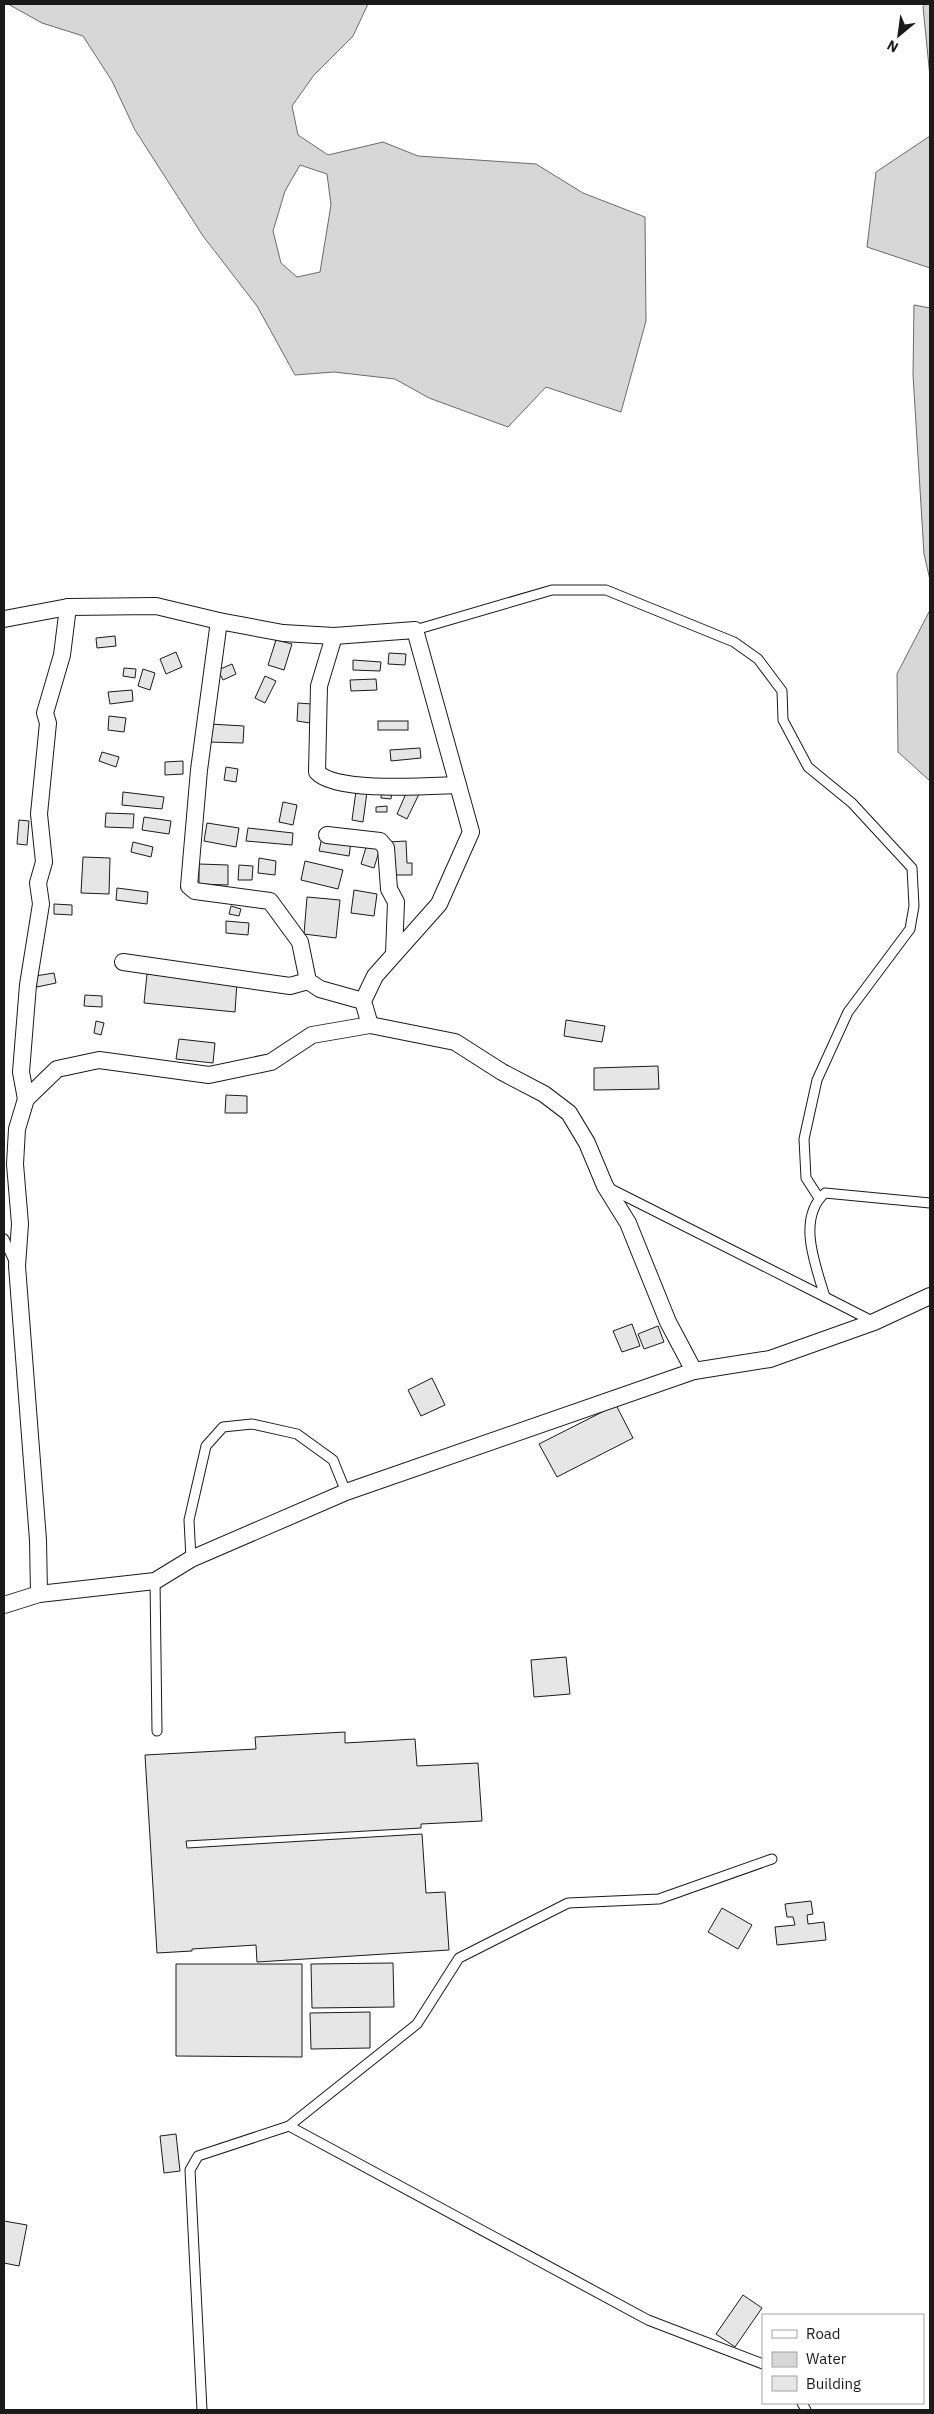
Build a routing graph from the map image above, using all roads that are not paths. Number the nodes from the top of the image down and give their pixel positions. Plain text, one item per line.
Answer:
1 (68, 607) junction
2 (4, 619) edge
3 (219, 620) junction
4 (415, 630) junction
5 (334, 636) junction
6 (458, 785) junction
7 (327, 835) dead end
8 (394, 954) junction
9 (124, 962) dead end
10 (308, 981) junction
11 (363, 1001) junction
12 (370, 1025) junction
13 (26, 1099) junction
14 (605, 1186) junction
15 (820, 1198) junction
16 (930, 1203) edge
17 (4, 1239) edge
18 (17, 1266) junction
19 (930, 1296) edge
20 (825, 1297) junction
21 (874, 1322) junction
22 (694, 1371) junction
23 (346, 1492) junction
24 (191, 1560) junction
25 (155, 1581) junction
26 (38, 1594) junction
27 (4, 1605) edge
28 (157, 1732) dead end
29 (772, 1859) dead end
30 (289, 2126) junction
31 (762, 2364) edge
32 (202, 2410) edge

1 - 2 street
1 - 3 street
1 - 13 street
3 - 5 street
3 - 10 street
4 - 5 street
4 - 6 street
4 - 15 lane
5 - 6 street
6 - 8 street
7 - 8 street
8 - 11 street
9 - 10 street
10 - 11 street
11 - 12 street
12 - 13 street
12 - 14 street
13 - 18 street
14 - 20 lane
14 - 22 street
15 - 16 lane
15 - 20 lane
17 - 18 lane
18 - 26 street
19 - 21 street
20 - 21 lane
21 - 22 street
22 - 23 street
23 - 24 street
23 - 24 lane
24 - 25 street
25 - 26 street
25 - 28 lane
26 - 27 street
29 - 30 lane
30 - 31 lane
30 - 32 lane

